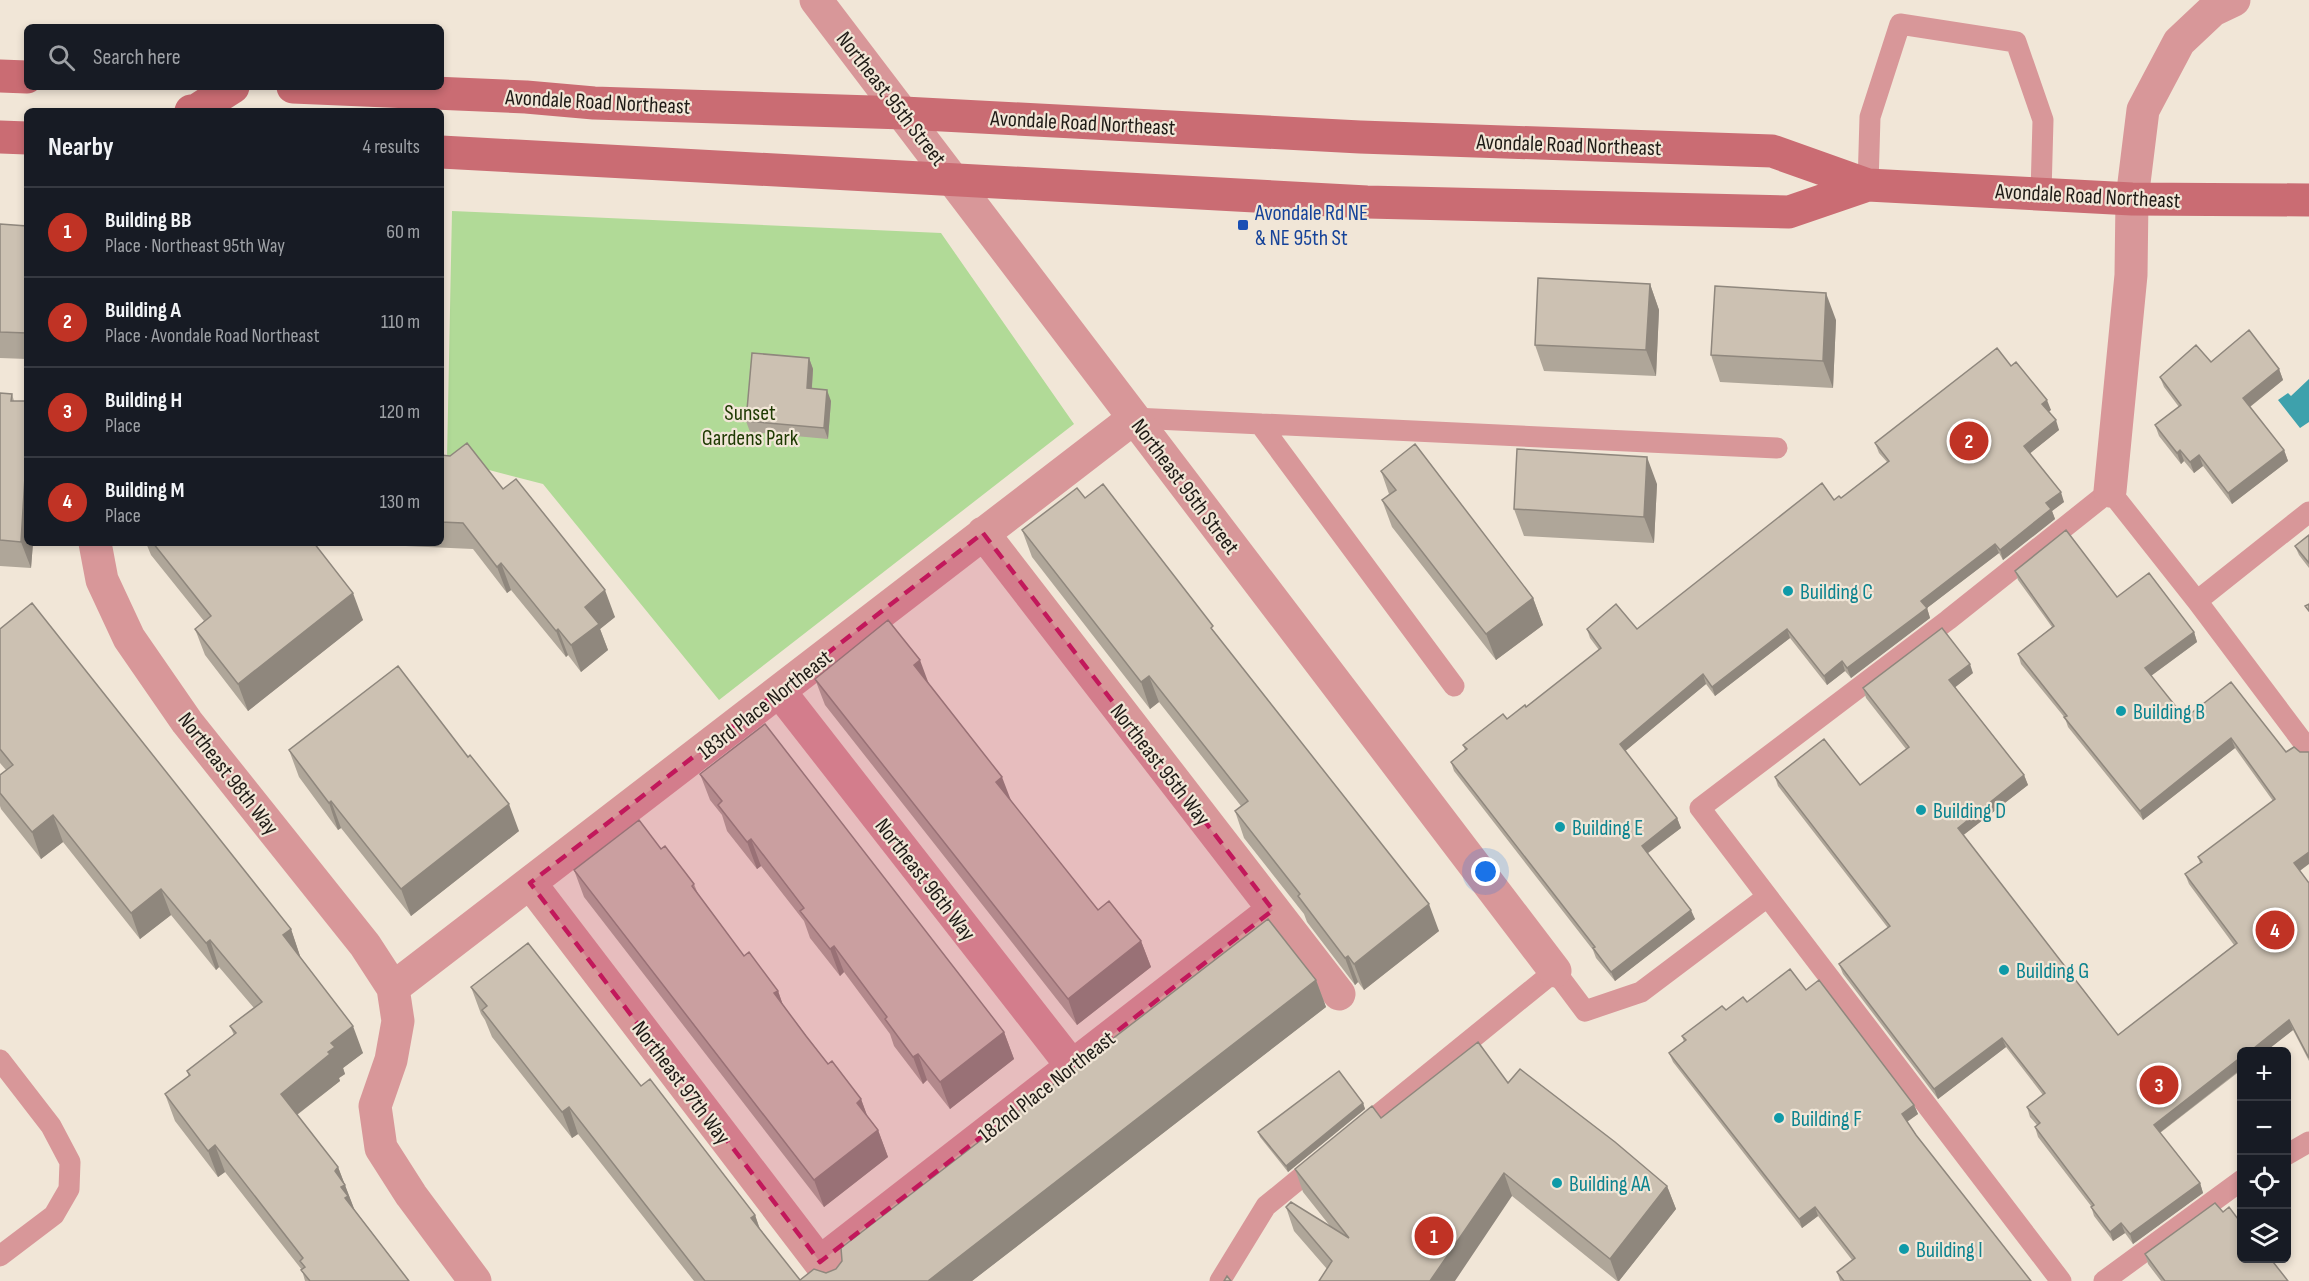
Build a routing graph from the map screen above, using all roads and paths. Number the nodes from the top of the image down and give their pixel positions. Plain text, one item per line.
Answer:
1 (816, 0) edge
2 (2234, 0) edge
3 (0, 76) edge
4 (24, 77) edge
5 (228, 90) edge
6 (363, 90) edge
7 (200, 108) edge
8 (904, 113) junction
9 (0, 137) edge
10 (24, 138) edge
11 (444, 152) edge
12 (954, 179) junction
13 (1868, 184) junction
14 (2041, 193) junction
15 (2132, 199) junction
16 (2309, 200) edge
17 (1134, 418) junction
18 (1260, 424) junction
19 (1777, 448) dead end
20 (2109, 491) junction
21 (2309, 512) edge
22 (983, 533) junction
23 (96, 546) edge
24 (2197, 601) junction
25 (1454, 686) dead end
26 (780, 692) junction
27 (2309, 750) edge
28 (530, 883) junction
29 (1767, 897) junction
30 (1273, 910) junction
31 (1555, 971) junction
32 (393, 988) junction
33 (1339, 994) edge
34 (0, 1060) edge
35 (1072, 1065) junction
36 (2309, 1142) edge
37 (2291, 1152) edge
38 (2237, 1183) edge
39 (0, 1256) edge
40 (827, 1272) edge
41 (475, 1281) edge
42 (1220, 1281) edge
43 (2061, 1281) edge
44 (2104, 1281) edge

1 - 8 street, Northeast 95th Street
2 - 15 street
3 - 4 main road
5 - 7 main road
6 - 8 main road, Avondale Road Northeast
8 - 12 street, Northeast 95th Street
8 - 13 main road, Avondale Road Northeast
9 - 10 main road
11 - 12 main road, Avondale Road Northeast
12 - 13 main road, Avondale Road Northeast
12 - 17 street, Northeast 95th Street
13 - 14 main road, Avondale Road Northeast
13 - 14 lane
14 - 15 main road, Avondale Road Northeast
15 - 16 main road, Avondale Road Northeast
15 - 20 street
17 - 18 lane
17 - 22 street, 183rd Place Northeast
17 - 31 street, Northeast 95th Street
18 - 19 lane
18 - 25 lane
20 - 24 lane
20 - 29 lane
21 - 24 lane
22 - 26 street, 183rd Place Northeast
22 - 30 street, Northeast 95th Way
23 - 32 street, Northeast 98th Way
24 - 27 lane
26 - 28 street, 183rd Place Northeast
26 - 35 street, Northeast 96th Way
28 - 32 street, 183rd Place Northeast
28 - 40 street, Northeast 97th Way
29 - 31 lane
29 - 43 lane
30 - 33 street, Northeast 95th Way
30 - 35 street, 182nd Place Northeast
31 - 42 lane
32 - 41 street
34 - 39 lane
35 - 40 street, 182nd Place Northeast
36 - 37 lane
38 - 44 lane

